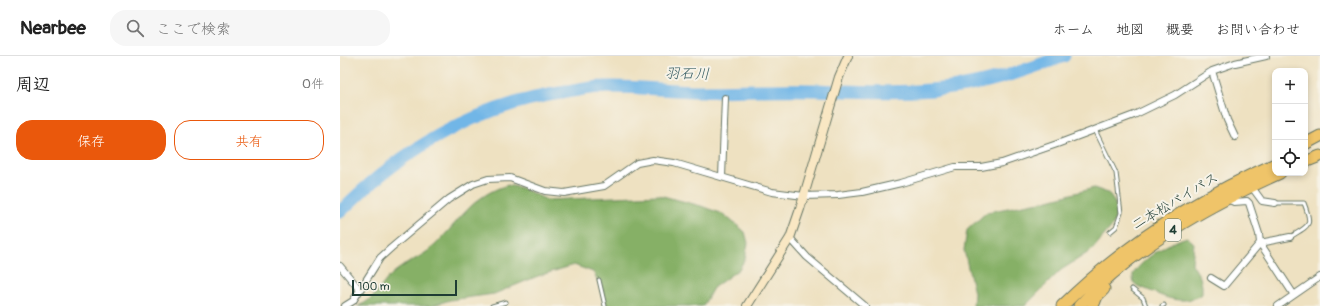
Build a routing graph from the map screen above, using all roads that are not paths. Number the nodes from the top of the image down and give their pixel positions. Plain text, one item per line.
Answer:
1 (848, 56) edge
2 (1266, 56) edge
3 (1212, 71) junction
4 (725, 98) dead end
5 (1096, 130) junction
6 (1320, 136) edge
7 (1235, 137) dead end
8 (1308, 142) edge
9 (1320, 144) edge
10 (1308, 150) edge
11 (1320, 156) edge
12 (1308, 161) edge
13 (1272, 162) edge
14 (1272, 166) edge
15 (1272, 175) edge
16 (722, 178) junction
17 (1247, 182) junction
18 (804, 196) junction
19 (1226, 198) junction
20 (1275, 203) joint
21 (1110, 232) dead end
22 (1290, 237) joint
23 (790, 238) junction
24 (1157, 240) junction
25 (1260, 243) junction
26 (340, 266) edge
27 (1320, 277) edge
28 (1211, 278) dead end
29 (599, 280) dead end
30 (1132, 289) dead end
31 (360, 290) junction
32 (1294, 295) junction
33 (506, 302) dead end
34 (1080, 302) edge
35 (345, 306) edge
36 (492, 306) edge
37 (605, 306) edge
38 (747, 306) edge
39 (865, 306) edge
40 (1062, 306) edge
41 (1093, 306) edge
42 (1146, 306) edge
43 (1278, 306) edge

1 - 18 street
2 - 3 street
3 - 5 street
3 - 7 street
4 - 16 street
5 - 18 street
5 - 21 lane
6 - 8 highway
9 - 10 highway
11 - 12 highway
13 - 17 highway
14 - 17 highway, 二本松バイパス / 4
15 - 17 highway, 二本松バイパス / 4
16 - 18 street
16 - 31 street
17 - 19 highway, 二本松バイパス / 4
17 - 20 street
17 - 34 highway, 二本松バイパス / 4
18 - 23 street
19 - 24 highway, 二本松バイパス / 4
19 - 25 street
20 - 22 lane
22 - 25 street
23 - 38 street
23 - 39 street
24 - 34 highway, 二本松バイパス / 4
24 - 41 highway
25 - 28 street
25 - 32 street
26 - 31 street
27 - 32 street
29 - 37 lane
30 - 42 lane
31 - 35 street
32 - 43 street
33 - 36 lane
34 - 40 highway, 二本松バイパス / 4

